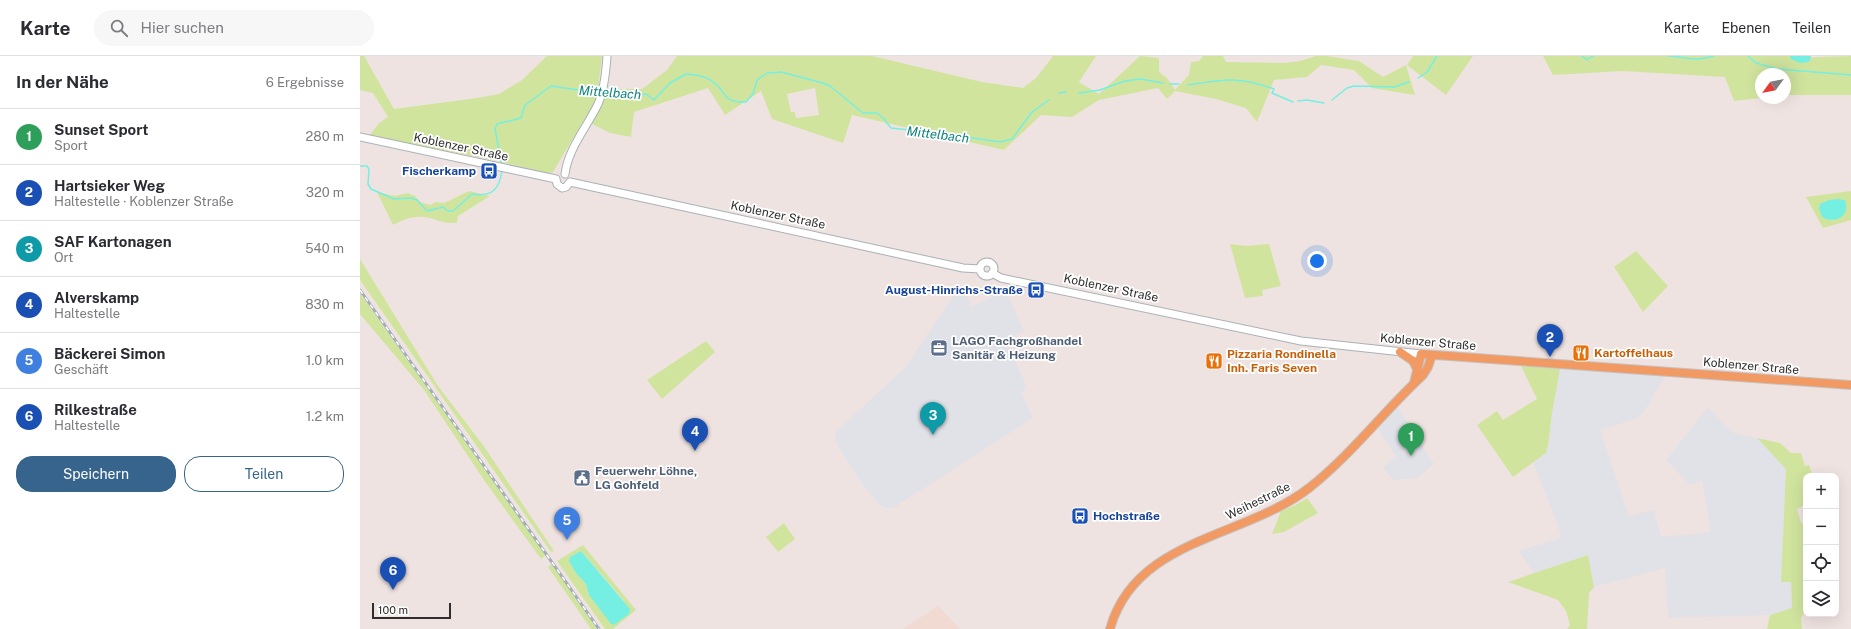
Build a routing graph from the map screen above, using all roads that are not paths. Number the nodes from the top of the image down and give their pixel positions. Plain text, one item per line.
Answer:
1 (607, 56) edge
2 (360, 137) edge
3 (565, 174) junction
4 (556, 179) junction
5 (570, 182) junction
6 (1400, 352) junction
7 (1421, 354) junction
8 (1432, 355) junction
9 (1418, 371) junction
10 (1414, 383) junction
11 (1851, 385) edge
12 (1110, 629) edge

1 - 3 street
2 - 4 street, Koblenzer Straße
3 - 4 street
3 - 5 street
4 - 5 street
5 - 6 street, Koblenzer Straße
6 - 7 street, Koblenzer Straße
6 - 9 main road
7 - 8 main road, Koblenzer Straße
7 - 9 main road, Weihestraße
8 - 10 main road, Weihestraße
8 - 11 main road, Koblenzer Straße
9 - 10 main road, Weihestraße
10 - 12 main road, Weihestraße

